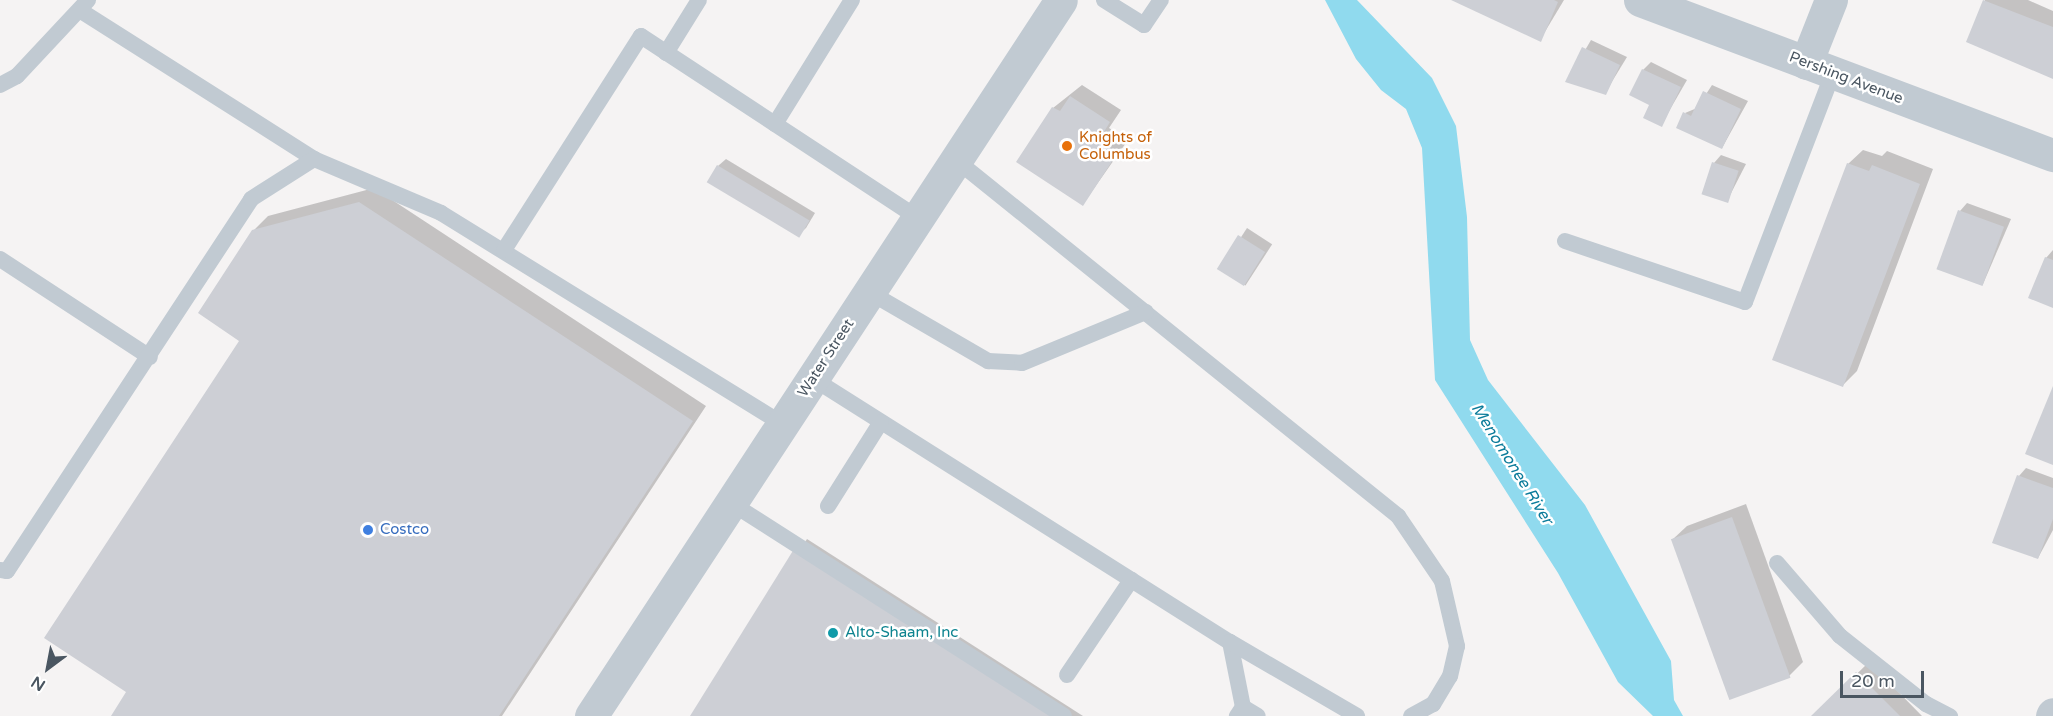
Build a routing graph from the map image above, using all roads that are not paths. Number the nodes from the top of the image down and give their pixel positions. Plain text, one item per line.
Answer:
1 (699, 0) edge
2 (852, 0) edge
3 (1061, 0) edge
4 (1104, 0) edge
5 (1161, 0) edge
6 (1640, 0) edge
7 (1831, 0) edge
8 (84, 5) edge
9 (666, 52) junction
10 (1819, 68) junction
11 (0, 85) edge
12 (775, 124) junction
13 (2053, 155) edge
14 (314, 159) junction
15 (956, 160) junction
16 (918, 218) junction
17 (1565, 241) dead end
18 (504, 250) junction
19 (0, 259) edge
20 (869, 292) junction
21 (1146, 312) junction
22 (150, 357) junction
23 (813, 378) junction
24 (881, 423) junction
25 (783, 424) junction
26 (731, 503) junction
27 (828, 506) dead end
28 (1777, 563) dead end
29 (0, 570) edge
30 (1131, 580) junction
31 (1230, 642) junction
32 (1067, 675) dead end
33 (1246, 713) edge
34 (591, 716) edge
35 (1064, 716) edge
36 (1357, 716) edge
37 (1411, 716) edge
38 (1950, 716) edge

1 - 9 lane
2 - 12 lane
3 - 15 street, Water Street
4 - 5 lane
6 - 10 street, Pershing Avenue
7 - 10 street
8 - 11 lane
8 - 14 lane
9 - 12 lane
9 - 18 lane
10 - 13 street, Pershing Avenue
10 - 17 lane
12 - 16 lane
14 - 18 lane
14 - 22 lane
15 - 16 street, Water Street
15 - 21 lane
16 - 20 street, Water Street
18 - 25 lane
19 - 22 lane
20 - 21 lane
20 - 23 street, Water Street
21 - 37 lane
22 - 29 lane
23 - 24 lane
23 - 25 street, Water Street
24 - 27 lane
24 - 30 lane
25 - 26 street, Water Street
26 - 34 street, Water Street
26 - 35 lane
28 - 38 lane
30 - 31 lane
30 - 32 lane
31 - 33 lane
31 - 36 lane

